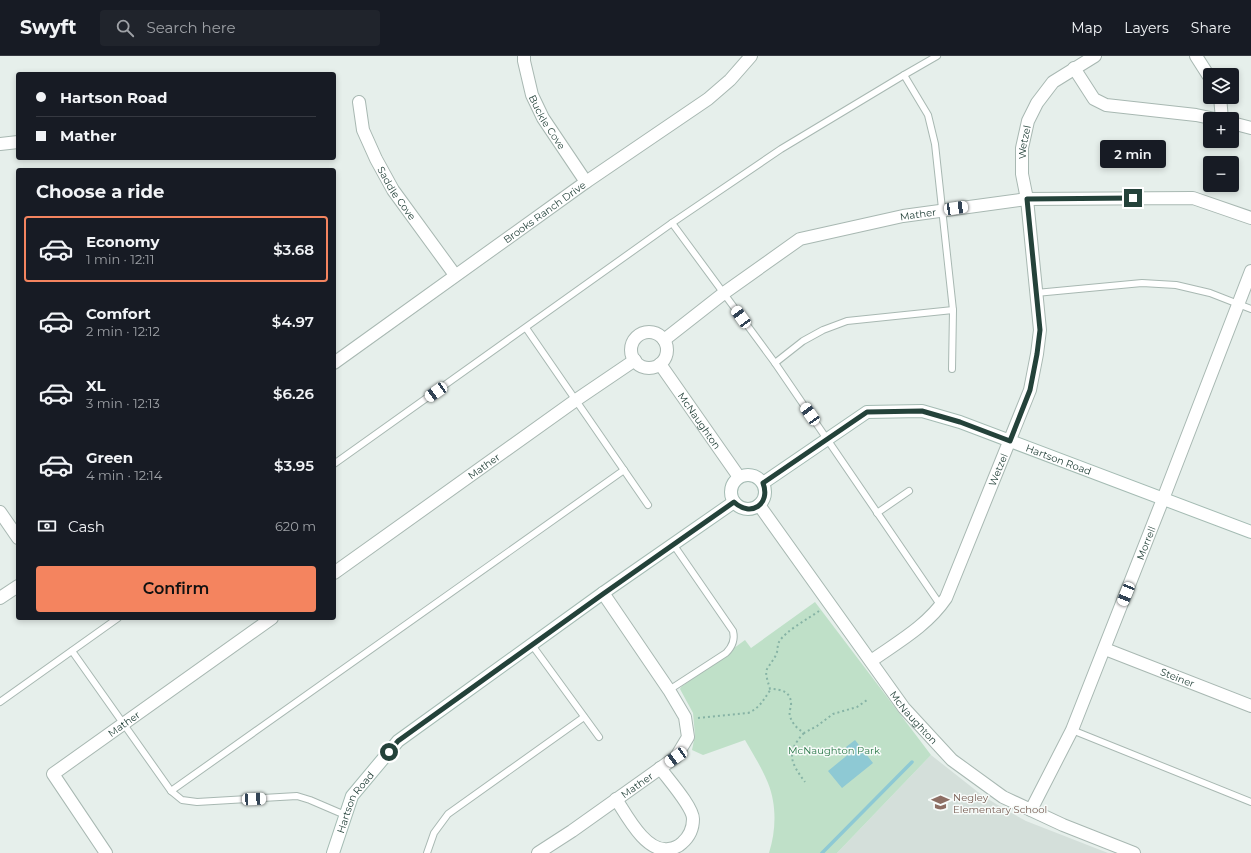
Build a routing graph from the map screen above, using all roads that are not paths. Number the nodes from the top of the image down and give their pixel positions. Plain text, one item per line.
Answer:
1 (524, 56) edge
2 (751, 56) edge
3 (937, 56) edge
4 (1095, 56) edge
5 (1196, 56) edge
6 (1074, 68) junction
7 (1204, 68) edge
8 (904, 75) junction
9 (359, 102) dead end
10 (1203, 116) edge
11 (1239, 125) edge
12 (1251, 128) edge
13 (16, 142) edge
14 (0, 144) edge
15 (586, 182) junction
16 (1027, 199) junction
17 (942, 210) junction
18 (1251, 218) edge
19 (672, 223) junction
20 (1251, 271) edge
21 (455, 275) junction
22 (1036, 292) junction
23 (724, 294) junction
24 (1238, 304) junction
25 (1251, 309) edge
26 (953, 310) junction
27 (526, 328) junction
28 (664, 340) junction
29 (635, 360) junction
30 (336, 362) edge
31 (775, 363) junction
32 (660, 364) junction
33 (952, 369) dead end
34 (576, 400) junction
35 (827, 440) junction
36 (1010, 441) junction
37 (336, 463) edge
38 (624, 470) junction
39 (739, 477) junction
40 (763, 483) junction
41 (909, 492) dead end
42 (1163, 499) junction
43 (734, 502) junction
44 (648, 505) dead end
45 (759, 506) junction
46 (0, 512) edge
47 (877, 513) junction
48 (1251, 532) edge
49 (16, 535) edge
50 (673, 544) junction
51 (336, 573) edge
52 (16, 587) edge
53 (603, 594) junction
54 (0, 598) edge
55 (941, 606) junction
56 (115, 620) edge
57 (269, 620) edge
58 (532, 645) junction
59 (1105, 649) junction
60 (72, 651) junction
61 (871, 661) junction
62 (668, 690) junction
63 (0, 702) edge
64 (1251, 706) edge
65 (584, 717) junction
66 (124, 724) junction
67 (1072, 730) junction
68 (599, 737) dead end
69 (660, 768) junction
70 (171, 791) junction
71 (616, 800) junction
72 (1251, 802) edge
73 (1031, 810) junction
74 (346, 815) junction
75 (106, 853) edge
76 (333, 853) edge
77 (427, 853) edge
78 (538, 853) edge
79 (1134, 853) edge

1 - 15 street, Buckle Cove
2 - 15 street, Brooks Ranch Drive
3 - 8 lane
4 - 6 street, Wetzel
5 - 7 street
6 - 10 street
6 - 16 street, Wetzel
8 - 17 lane
8 - 19 lane
9 - 21 street, Saddle Cove
11 - 12 street
13 - 14 street
15 - 21 street, Brooks Ranch Drive
16 - 17 street, Mather
16 - 18 street, Mather
16 - 22 street, Wetzel
17 - 23 street, Mather
17 - 26 lane
19 - 23 lane
19 - 27 lane
20 - 24 street, Morrell
21 - 30 street, Brooks Ranch Drive
22 - 24 lane
22 - 36 street, Wetzel
23 - 28 street, Mather
23 - 31 lane
24 - 25 lane
24 - 42 street, Morrell
26 - 31 lane
26 - 33 lane
27 - 34 lane
27 - 37 lane
28 - 29 street
28 - 32 street
29 - 32 street
29 - 34 street, Mather
31 - 35 lane
32 - 39 street, McNaughton
34 - 38 lane
34 - 51 street, Mather
35 - 36 street, Hartson Road
35 - 40 street, Hartson Road
35 - 47 lane
36 - 42 street, Hartson Road
36 - 55 street, Wetzel
38 - 44 lane
38 - 70 lane
39 - 40 street
39 - 43 street
40 - 45 street
41 - 47 lane
42 - 48 street, Hartson Road
42 - 59 street, Morrell
43 - 45 street
43 - 50 street, Hartson Road
45 - 61 street, McNaughton
46 - 49 street
47 - 55 lane
50 - 53 street, Hartson Road
50 - 62 lane
52 - 54 street
53 - 58 street, Hartson Road
53 - 62 street, Mather
55 - 61 street, Wetzel
56 - 60 lane
57 - 66 street, Mather
58 - 65 lane
58 - 74 street, Hartson Road
59 - 64 street, Steiner
59 - 67 street, Morrell
60 - 63 lane
60 - 66 lane
61 - 73 street, McNaughton
62 - 69 street, Mather
65 - 68 lane
65 - 77 lane
66 - 70 lane
66 - 75 street, Mather
67 - 72 lane
67 - 73 street, Morrell
69 - 71 street, Mather
69 - 71 street
70 - 74 lane
71 - 78 street, Mather
73 - 79 street, McNaughton
74 - 76 street, Hartson Road

